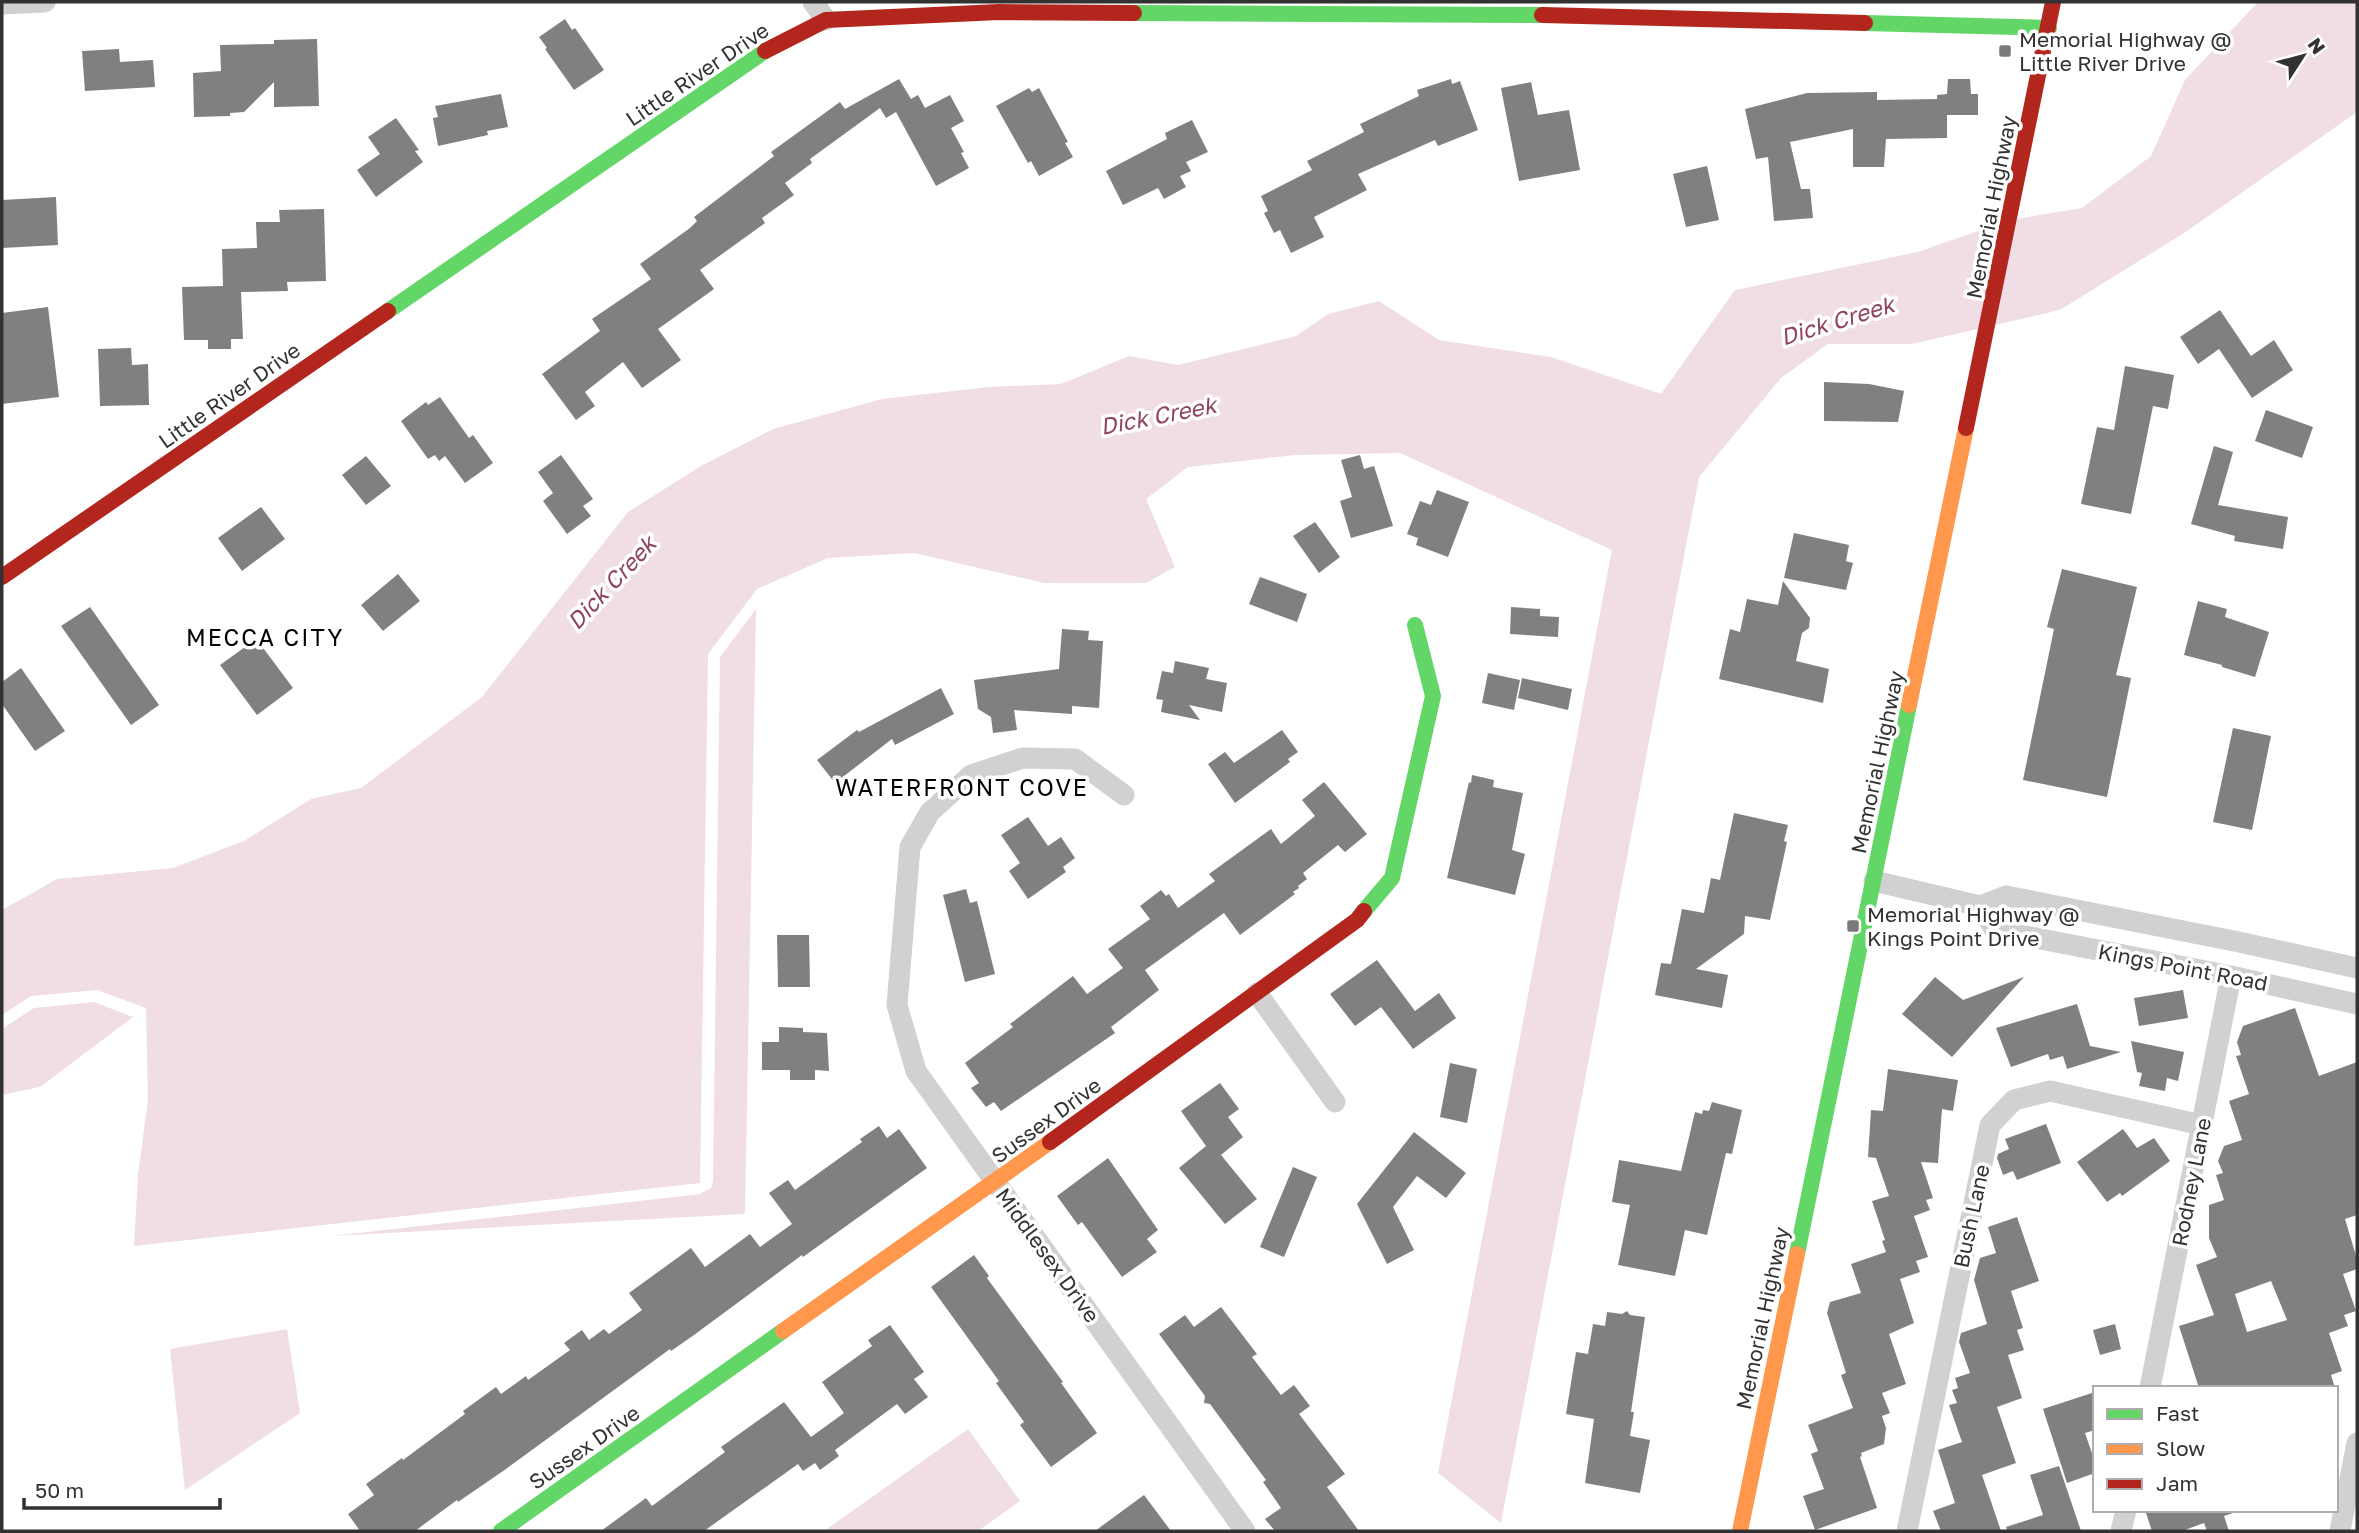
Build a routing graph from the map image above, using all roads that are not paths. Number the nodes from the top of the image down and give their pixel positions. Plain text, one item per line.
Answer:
1 (45, 2) edge
2 (813, 2) edge
3 (2053, 2) edge
4 (2, 4) edge
5 (999, 7) edge
6 (1548, 8) edge
7 (826, 20) junction
8 (2049, 28) junction
9 (2, 577) edge
10 (1415, 625) dead end
11 (1124, 795) dead end
12 (1874, 881) junction
13 (1980, 906) junction
14 (2357, 968) edge
15 (2231, 976) junction
16 (1257, 993) junction
17 (2357, 1004) edge
18 (1335, 1102) dead end
19 (2202, 1125) junction
20 (995, 1182) junction
21 (2150, 1386) edge
22 (2357, 1443) edge
23 (2126, 1512) edge
24 (1235, 1528) edge
25 (501, 1531) edge
26 (1740, 1531) edge
27 (1907, 1531) edge
28 (2122, 1531) edge
29 (2340, 1531) edge

1 - 4 street
2 - 7 street
3 - 8 street, Memorial Highway
5 - 6 street, Little River Drive
5 - 7 street, Little River Drive
6 - 8 street, Little River Drive
7 - 9 street, Little River Drive
8 - 12 street, Memorial Highway
10 - 16 street, Sussex Drive
11 - 20 street, Middlesex Drive
12 - 13 street, Kings Point Road
12 - 26 street, Memorial Highway
13 - 14 street, Kings Point Road
13 - 15 street, Kings Point Road
15 - 17 street, Kings Point Road
15 - 19 street, Rodney Lane
16 - 18 street
16 - 20 street, Sussex Drive
19 - 21 street, Rodney Lane
19 - 27 street, Bush Lane
20 - 24 street, Middlesex Drive
20 - 25 street, Sussex Drive
22 - 29 street
23 - 28 street

